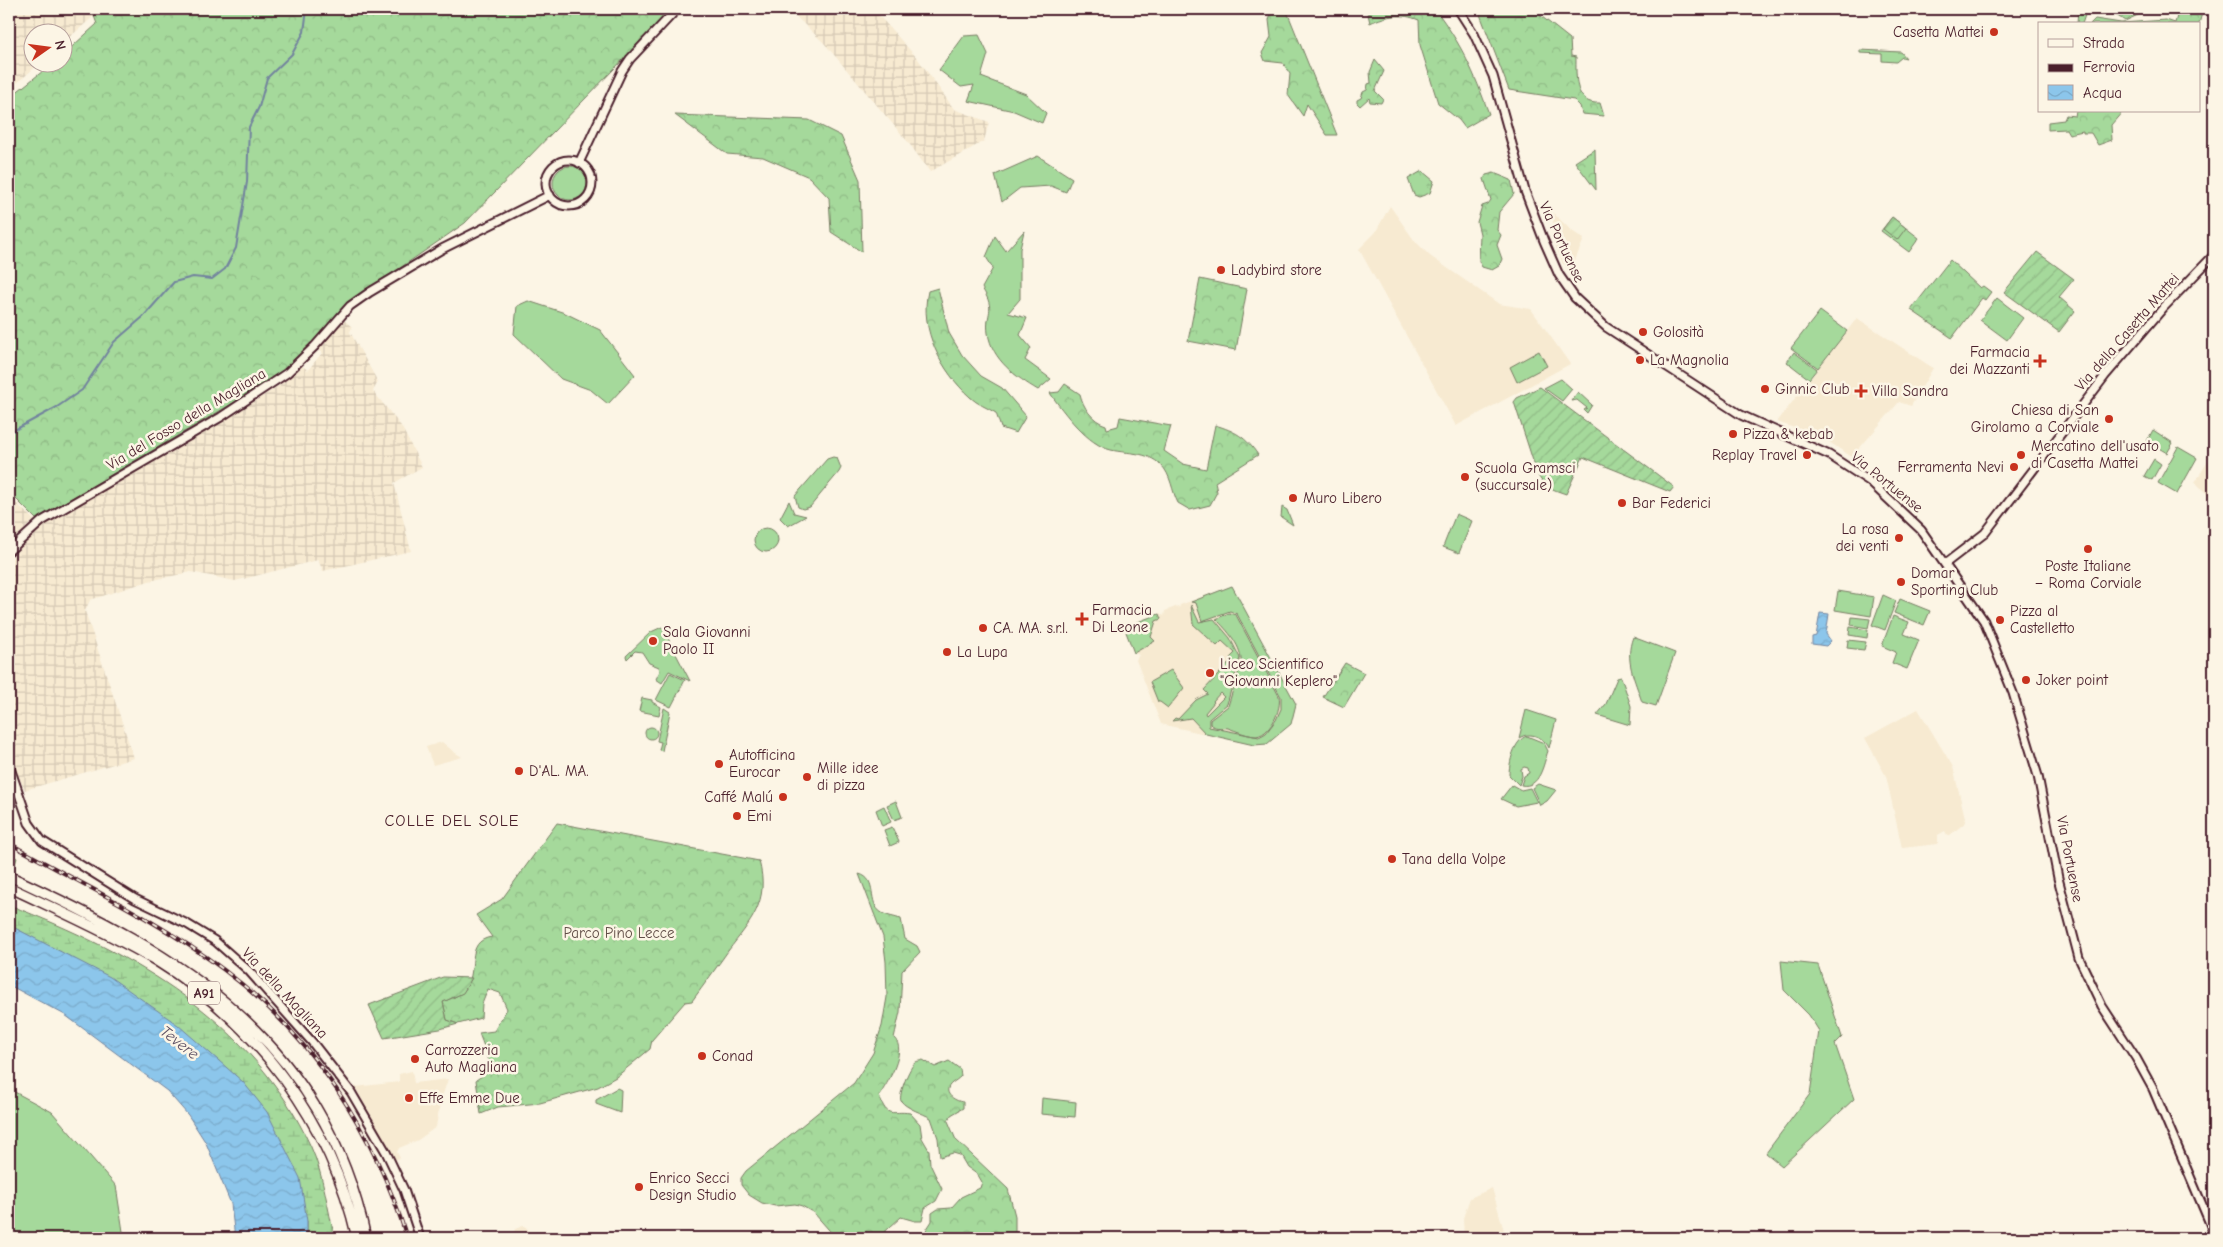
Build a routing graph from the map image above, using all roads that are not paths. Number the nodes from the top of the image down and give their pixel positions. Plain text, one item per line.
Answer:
1 (677, 9) edge
2 (1458, 9) edge
3 (1465, 9) edge
4 (1474, 34) junction
5 (579, 162) junction
6 (550, 195) junction
7 (2214, 255) edge
8 (9, 550) edge
9 (1946, 564) junction
10 (9, 765) edge
11 (9, 876) edge
12 (9, 887) edge
13 (340, 1168) junction
14 (2214, 1234) edge
15 (357, 1238) edge
16 (366, 1238) edge
17 (420, 1238) edge

1 - 5 main road
2 - 4 main road, Via Portuense
3 - 4 main road
4 - 9 main road, Via Portuense
5 - 6 main road
5 - 6 main road
6 - 8 main road, Via del Fosso della Magliana
7 - 9 main road, Via della Casetta Mattei
9 - 14 main road, Via Portuense
10 - 17 main road, Via della Magliana
11 - 13 highway, A91
12 - 13 highway, A91
13 - 15 highway, A91
13 - 16 highway, A91

